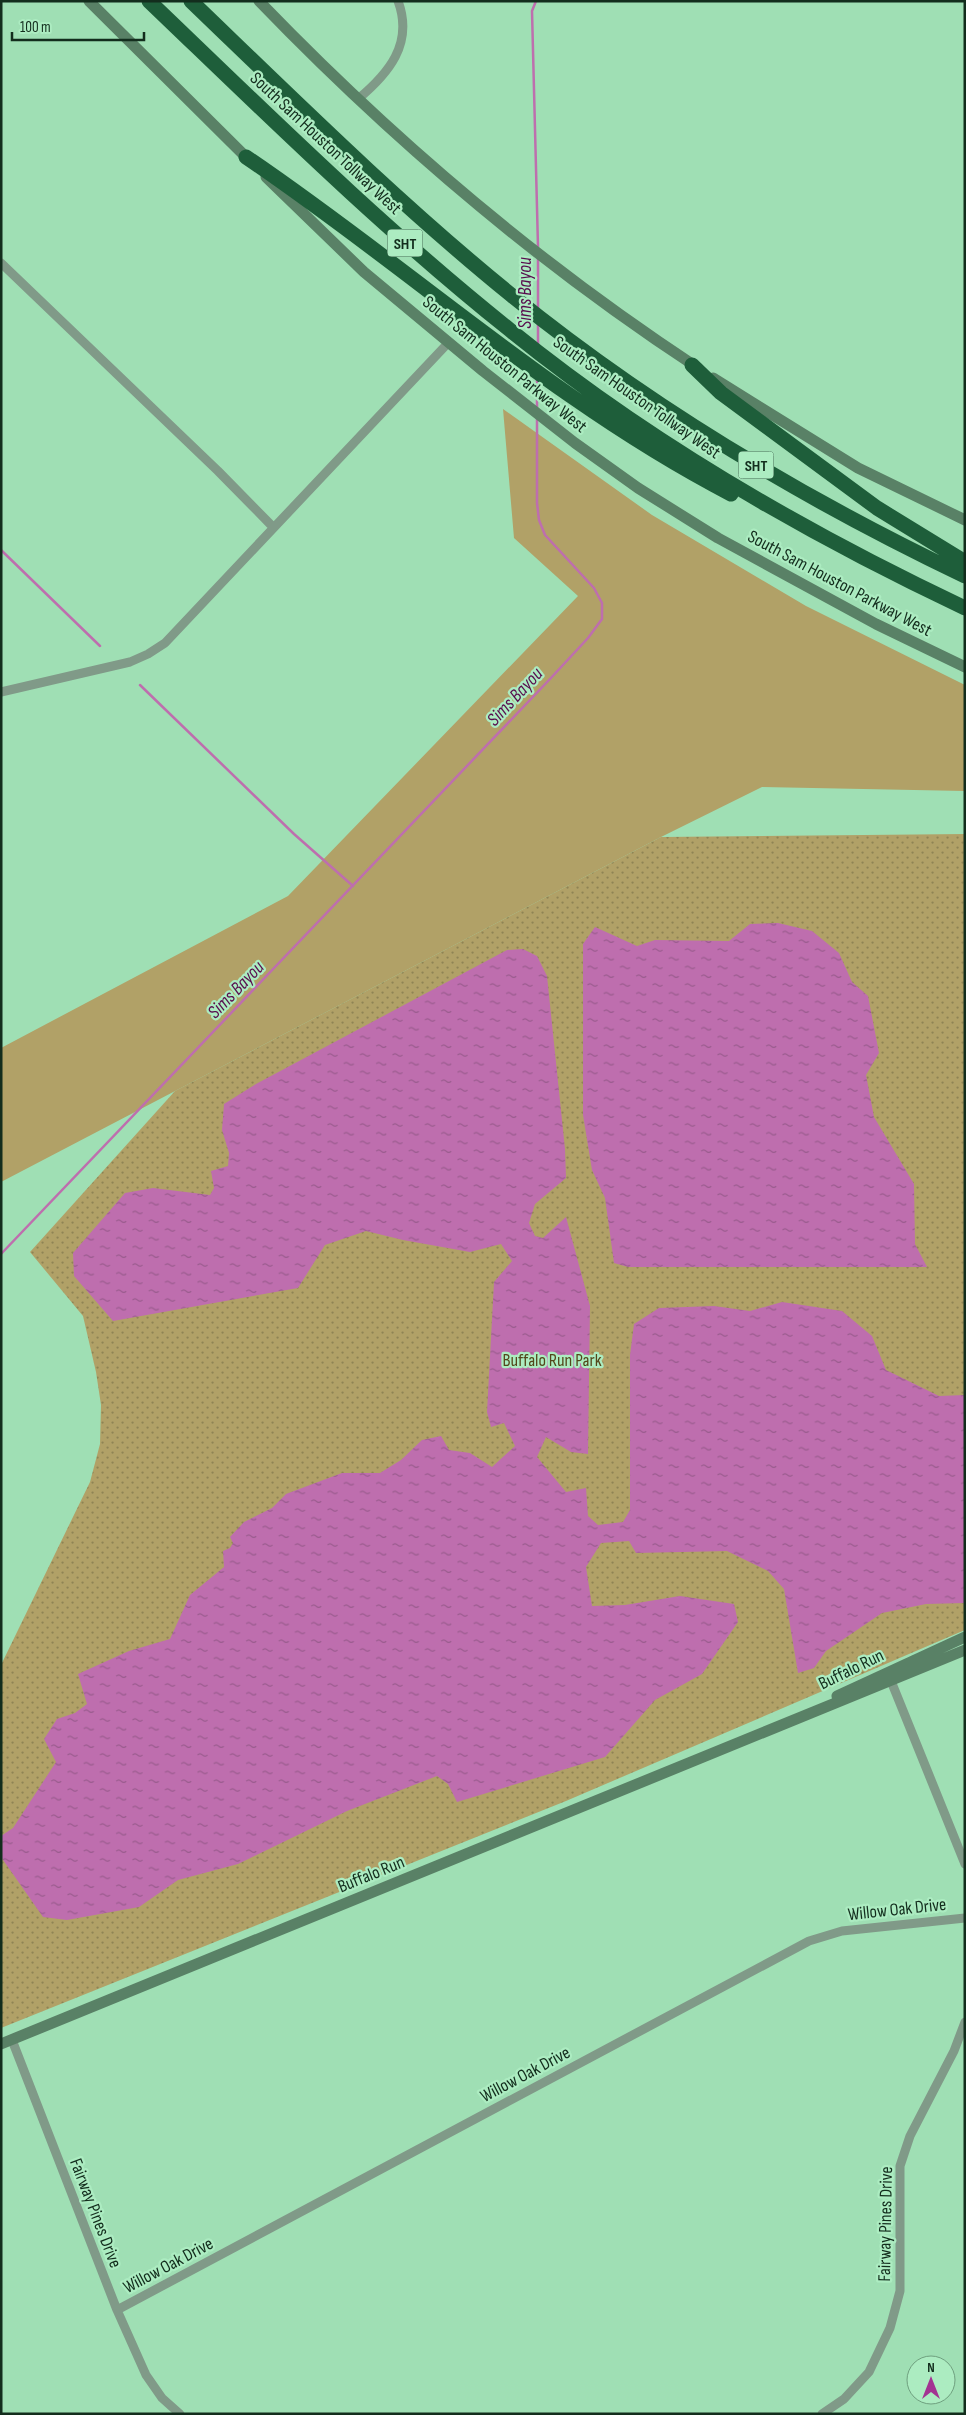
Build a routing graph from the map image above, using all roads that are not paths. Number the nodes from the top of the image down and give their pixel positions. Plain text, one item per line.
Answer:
1 (89, 1) edge
2 (149, 1) edge
3 (191, 1) edge
4 (259, 1) edge
5 (398, 1) edge
6 (358, 99) junction
7 (246, 157) junction
8 (1, 263) edge
9 (449, 342) junction
10 (692, 364) junction
11 (965, 520) edge
12 (274, 527) junction
13 (965, 562) edge
14 (878, 566) junction
15 (965, 576) edge
16 (965, 608) edge
17 (965, 667) edge
18 (1, 692) edge
19 (965, 1637) edge
20 (965, 1650) edge
21 (889, 1676) junction
22 (965, 1864) edge
23 (965, 1918) edge
24 (965, 2022) edge
25 (6, 2042) edge
26 (117, 2310) junction
27 (180, 2414) edge
28 (822, 2414) edge

1 - 7 main road, South Sam Houston Parkway West
2 - 14 highway, South Sam Houston Tollway West / SHT
3 - 15 highway, South Sam Houston Tollway West / SHT
4 - 6 main road
5 - 6 street
6 - 10 main road
7 - 9 main road, South Sam Houston Parkway West
7 - 14 highway
8 - 12 street
9 - 12 street
9 - 17 main road, South Sam Houston Parkway West
10 - 11 main road
10 - 13 highway
12 - 18 street
14 - 16 highway, South Sam Houston Tollway West / SHT
19 - 21 main road, Buffalo Run
20 - 21 main road, Buffalo Run
21 - 22 street
21 - 25 main road, Buffalo Run
23 - 26 street, Willow Oak Drive
24 - 28 street, Fairway Pines Drive
25 - 26 street, Fairway Pines Drive
26 - 27 street, Fairway Pines Drive

